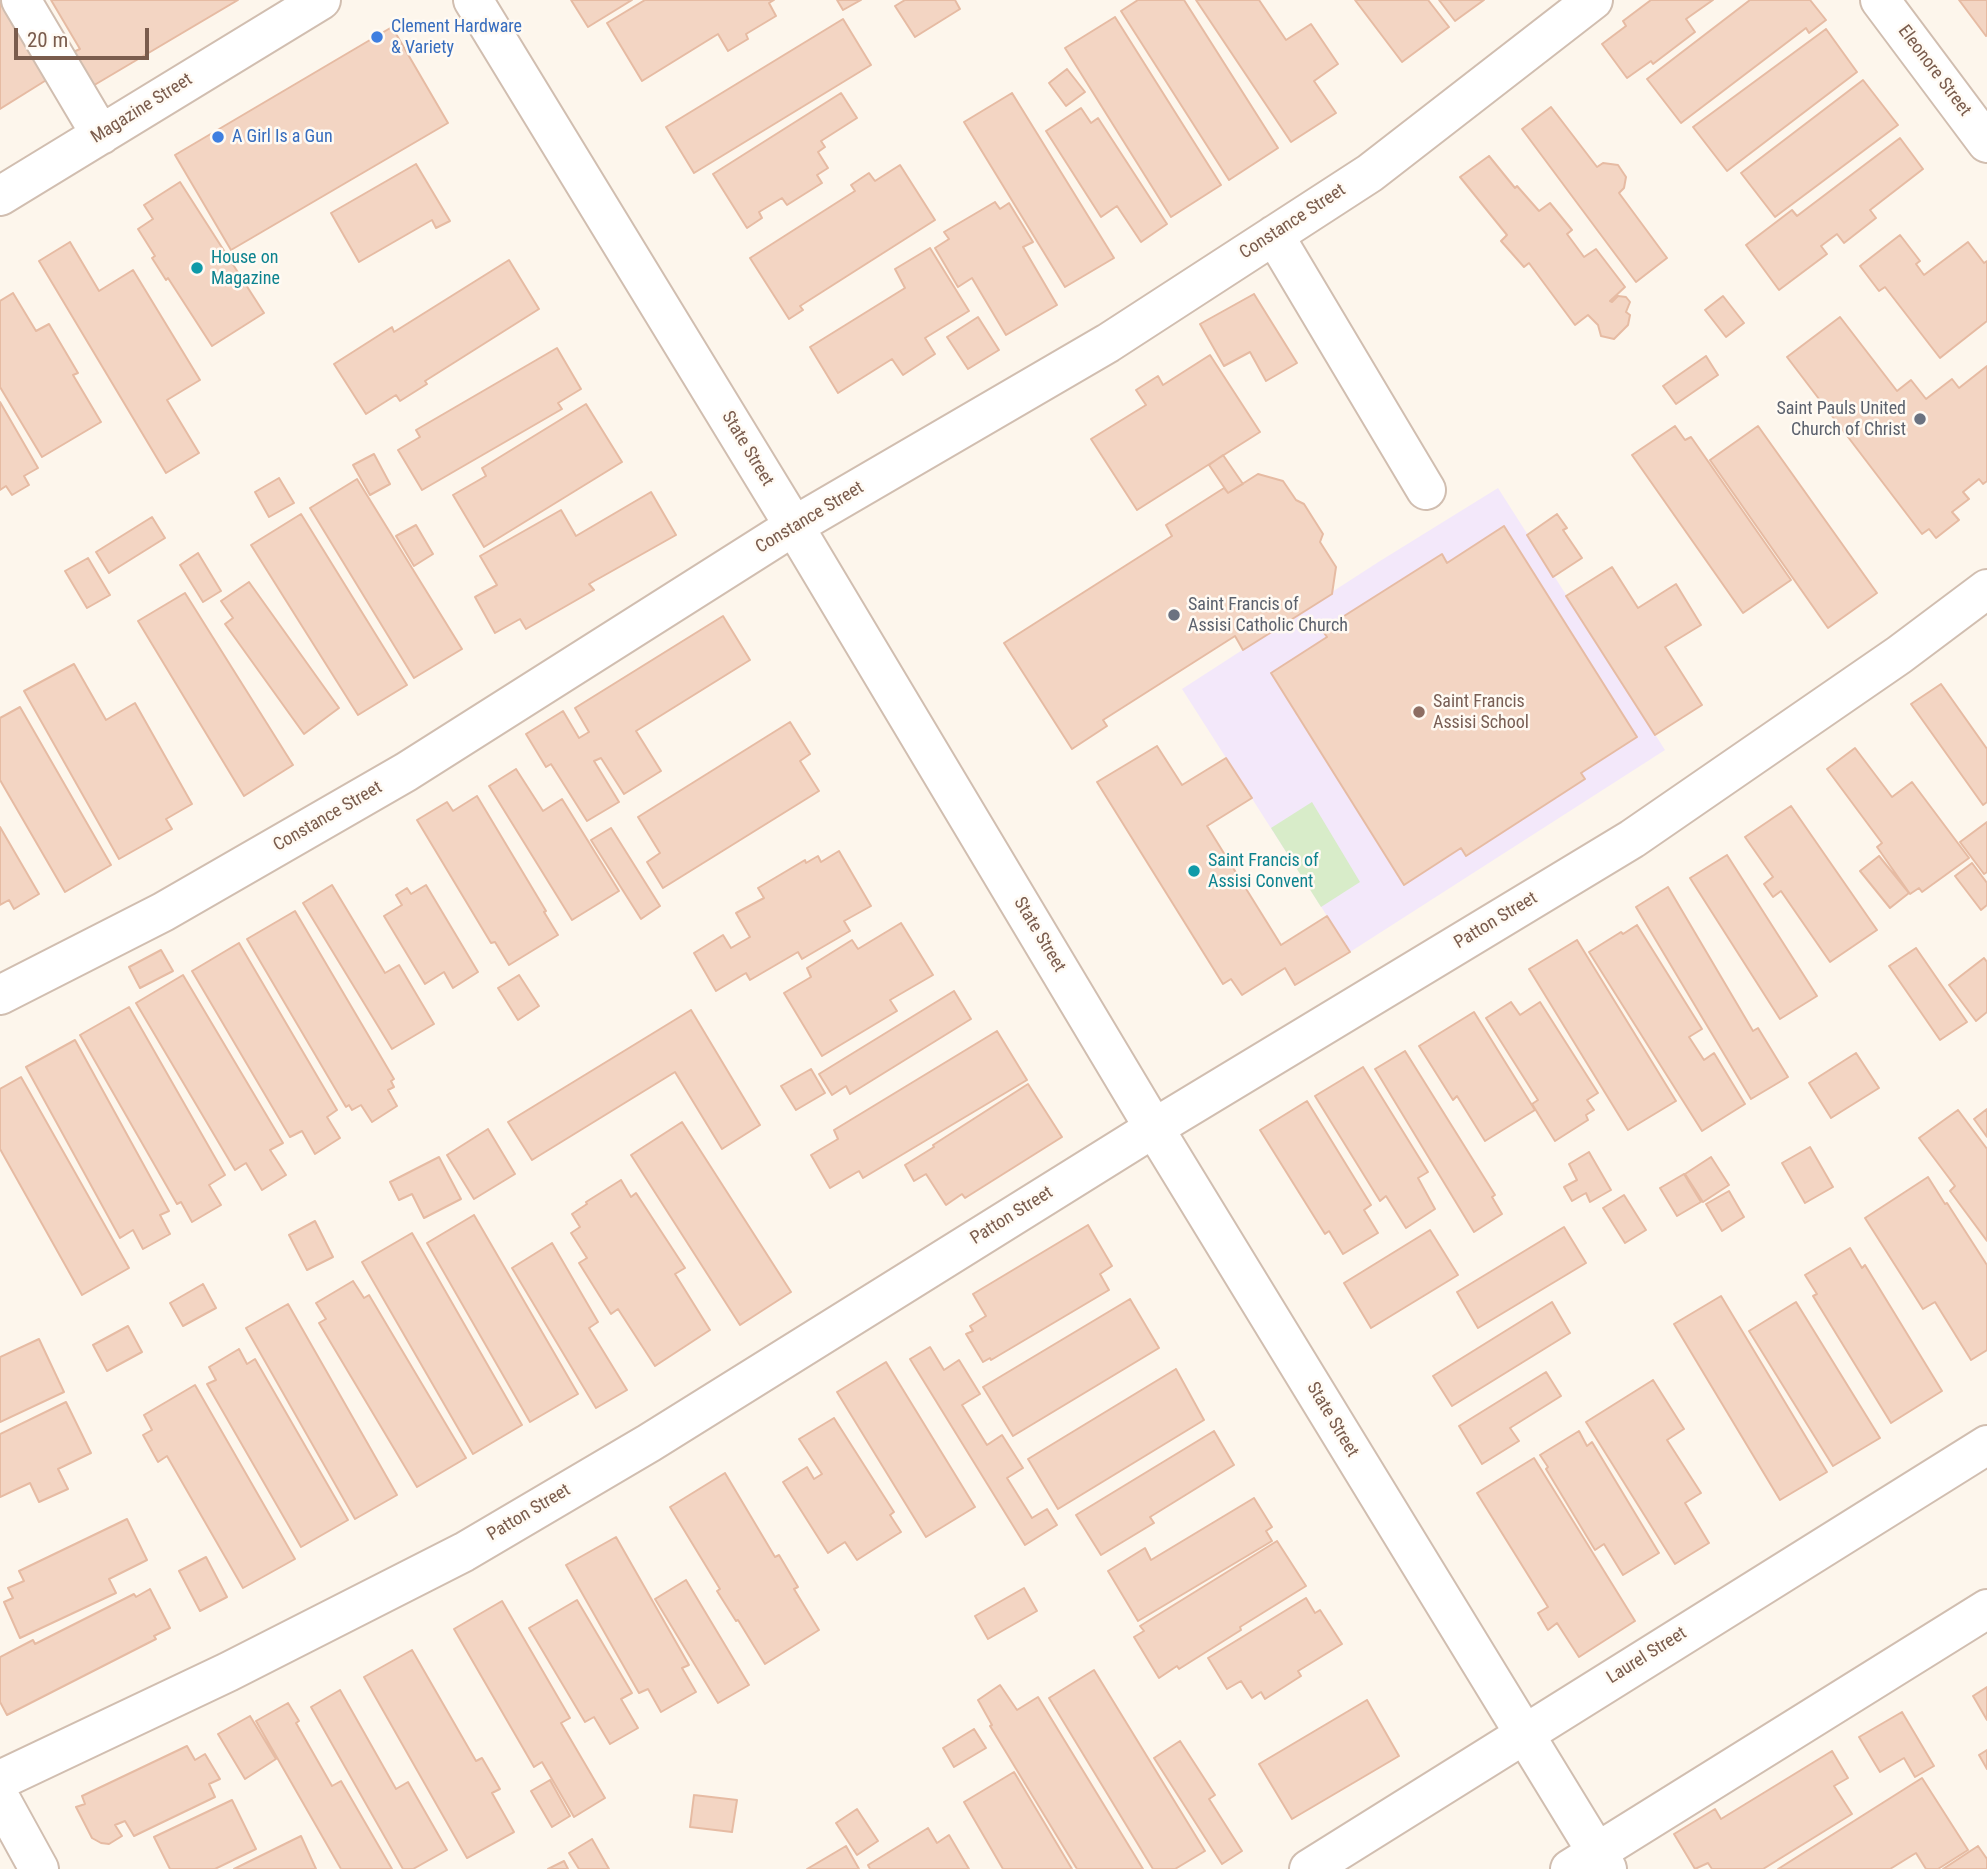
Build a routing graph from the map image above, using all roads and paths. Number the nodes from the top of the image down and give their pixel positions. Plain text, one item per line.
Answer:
1 (21, 0) edge
2 (321, 0) edge
3 (473, 0) edge
4 (1593, 0) edge
5 (1880, 0) edge
6 (101, 135) junction
7 (1987, 143) edge
8 (0, 197) edge
9 (1274, 235) junction
10 (1426, 490) dead end
11 (794, 526) junction
12 (1987, 589) edge
13 (0, 995) edge
14 (1154, 1128) junction
15 (1987, 1445) edge
16 (1987, 1609) edge
17 (1523, 1733) junction
18 (0, 1780) edge
19 (0, 1798) edge
20 (1592, 1864) edge
21 (39, 1869) edge
22 (1309, 1869) edge

1 - 6 street
2 - 6 street, Magazine Street
3 - 11 street, State Street
4 - 9 street, Constance Street
5 - 7 street, Eleonore Street
6 - 8 street, Magazine Street
9 - 10 street
9 - 11 street, Constance Street
11 - 13 street, Constance Street
11 - 14 street, State Street
12 - 14 street, Patton Street
14 - 17 street, State Street
14 - 18 street, Patton Street
15 - 17 street, Laurel Street
16 - 20 street
17 - 20 street, State Street
17 - 22 street, Laurel Street
19 - 21 street

